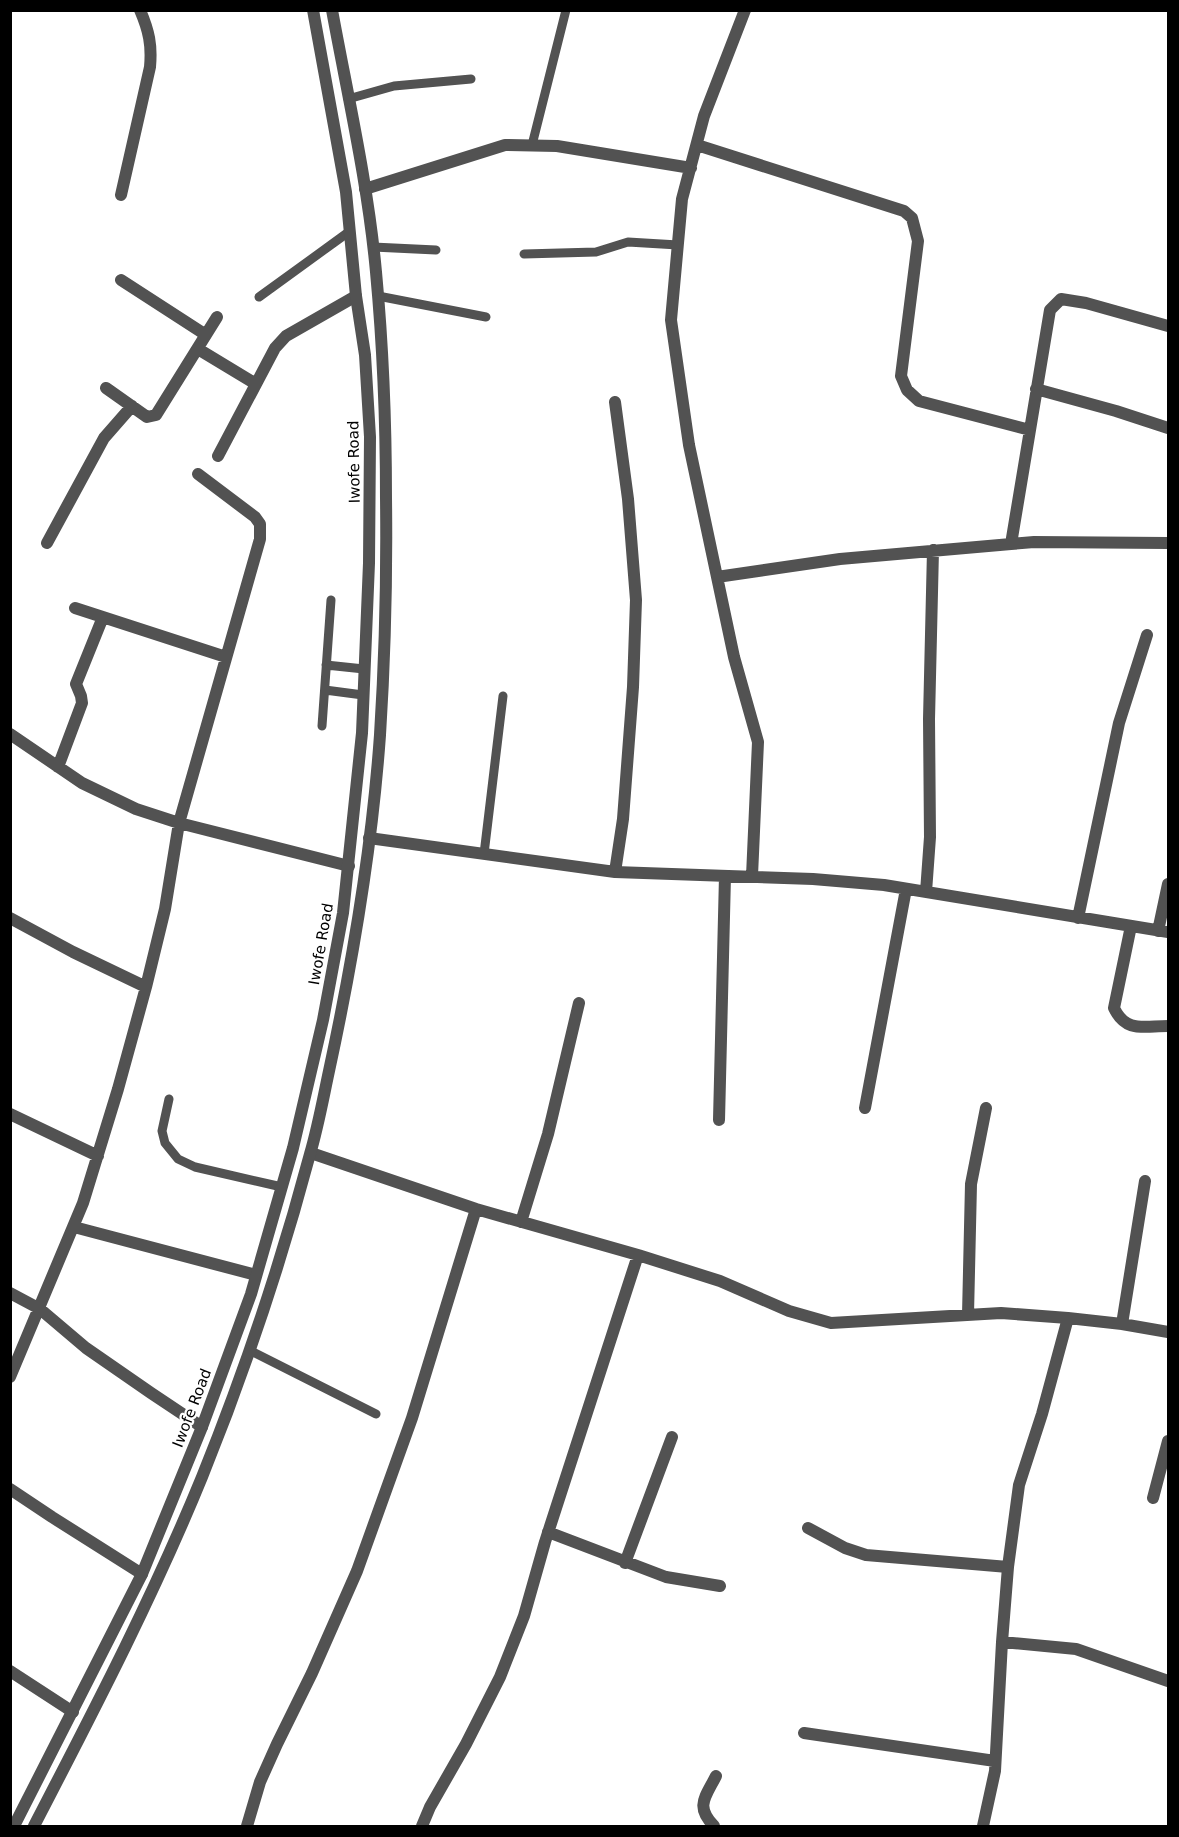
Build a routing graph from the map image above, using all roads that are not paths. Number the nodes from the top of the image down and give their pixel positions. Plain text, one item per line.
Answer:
1 (140, 10) edge
2 (313, 10) edge
3 (332, 10) edge
4 (566, 10) edge
5 (745, 10) edge
6 (471, 79) dead end
7 (348, 99) junction
8 (697, 145) junction
9 (532, 146) junction
10 (691, 168) junction
11 (365, 189) junction
12 (121, 195) dead end
13 (350, 231) junction
14 (678, 244) junction
15 (373, 247) junction
16 (436, 250) dead end
17 (524, 254) dead end
18 (121, 280) dead end
19 (356, 296) junction
20 (378, 296) junction
21 (259, 297) dead end
22 (217, 317) dead end
23 (486, 317) dead end
24 (1168, 326) edge
25 (206, 335) junction
26 (198, 349) junction
27 (256, 384) junction
28 (106, 388) dead end
29 (1036, 389) junction
30 (615, 402) dead end
31 (132, 406) junction
32 (1168, 428) edge
33 (1030, 430) junction
34 (218, 456) dead end
35 (198, 474) dead end
36 (47, 543) dead end
37 (1168, 543) edge
38 (1011, 544) junction
39 (933, 550) junction
40 (717, 577) junction
41 (331, 600) dead end
42 (75, 608) dead end
43 (103, 617) junction
44 (1148, 635) dead end
45 (226, 657) junction
46 (326, 665) junction
47 (364, 669) junction
48 (325, 690) junction
49 (363, 695) junction
50 (504, 696) dead end
51 (322, 726) dead end
52 (10, 734) edge
53 (58, 767) junction
54 (179, 823) junction
55 (369, 838) junction
56 (484, 854) junction
57 (349, 866) junction
58 (615, 872) junction
59 (725, 876) junction
60 (752, 876) junction
61 (1168, 884) edge
62 (906, 889) junction
63 (926, 892) junction
64 (10, 918) edge
65 (1078, 918) junction
66 (1131, 927) junction
67 (1163, 932) edge
68 (146, 987) junction
69 (579, 1003) dead end
70 (1168, 1026) edge
71 (169, 1099) dead end
72 (865, 1108) dead end
73 (986, 1108) dead end
74 (10, 1114) edge
75 (719, 1120) dead end
76 (311, 1153) junction
77 (98, 1156) junction
78 (1145, 1181) dead end
79 (282, 1187) junction
80 (477, 1209) junction
81 (521, 1222) junction
82 (74, 1227) junction
83 (638, 1255) junction
84 (256, 1275) junction
85 (10, 1293) edge
86 (40, 1309) junction
87 (968, 1315) junction
88 (1068, 1318) junction
89 (1122, 1324) junction
90 (1168, 1332) edge
91 (249, 1350) junction
92 (10, 1377) edge
93 (375, 1414) dead end
94 (202, 1426) junction
95 (672, 1437) dead end
96 (1168, 1441) edge
97 (184, 1471) junction
98 (202, 1476) junction
99 (10, 1489) edge
100 (1153, 1498) dead end
101 (808, 1528) dead end
102 (548, 1532) junction
103 (625, 1563) junction
104 (1008, 1567) junction
105 (142, 1574) junction
106 (720, 1586) dead end
107 (1002, 1642) junction
108 (10, 1671) edge
109 (1168, 1681) edge
110 (73, 1712) junction
111 (804, 1734) dead end
112 (995, 1761) junction
113 (716, 1776) dead end
114 (14, 1827) edge
115 (34, 1827) edge
116 (247, 1827) edge
117 (422, 1827) edge
118 (714, 1827) edge
119 (983, 1827) edge

1 - 12 street
2 - 13 street, Iwofe Road
3 - 7 street, Iwofe Road
4 - 9 lane
5 - 8 street
6 - 7 lane
7 - 11 street, Iwofe Road
8 - 10 street
8 - 33 street
9 - 10 street
9 - 11 street
10 - 14 street
11 - 15 street, Iwofe Road
13 - 19 street, Iwofe Road
13 - 21 lane
14 - 17 lane
14 - 40 street
15 - 16 lane
15 - 20 street, Iwofe Road
18 - 25 street
19 - 27 street
19 - 47 street, Iwofe Road
20 - 23 lane
20 - 55 street, Iwofe Road
22 - 25 street
24 - 29 street
25 - 26 street
26 - 27 street
26 - 31 street
27 - 34 street
28 - 31 street
29 - 32 street
29 - 33 street
30 - 58 street
31 - 36 street
33 - 38 street
35 - 45 street
37 - 38 street
38 - 39 street
39 - 40 street
39 - 63 street
40 - 60 street
41 - 46 lane
42 - 43 street
43 - 45 street
43 - 53 street
44 - 65 street
45 - 54 street
46 - 47 lane
46 - 48 lane
47 - 49 street, Iwofe Road
48 - 49 lane
48 - 51 lane
49 - 57 street, Iwofe Road
50 - 56 lane
52 - 53 street
53 - 54 street
54 - 57 street
54 - 68 street
55 - 56 street
55 - 76 street, Iwofe Road
56 - 58 street
57 - 79 street, Iwofe Road
58 - 59 street
59 - 60 street
59 - 75 street
60 - 62 street
61 - 67 street
62 - 63 street
62 - 72 street
63 - 65 street
64 - 68 street
65 - 66 street
66 - 67 street
66 - 70 street
68 - 77 street
69 - 81 street
71 - 79 lane
73 - 87 street
74 - 77 street
76 - 80 street
76 - 91 street, Iwofe Road
77 - 82 street
78 - 89 street
79 - 84 street, Iwofe Road
80 - 81 street
80 - 116 street
81 - 83 street
82 - 84 street
82 - 86 street
83 - 87 street
83 - 102 street
84 - 94 street, Iwofe Road
85 - 86 street
86 - 92 street
86 - 94 street
87 - 88 street
88 - 89 street
88 - 104 street
89 - 90 street
91 - 93 lane
91 - 98 street, Iwofe Road
94 - 97 street, Iwofe Road
95 - 103 street
96 - 100 street
97 - 98 street
97 - 105 street, Iwofe Road
98 - 115 street, Iwofe Road
99 - 105 street
101 - 104 street
102 - 103 street
102 - 117 street
103 - 106 street
104 - 107 street
105 - 110 street, Iwofe Road
107 - 109 street
107 - 112 street
108 - 110 street
110 - 114 street, Iwofe Road
111 - 112 street
112 - 119 street
113 - 118 street

